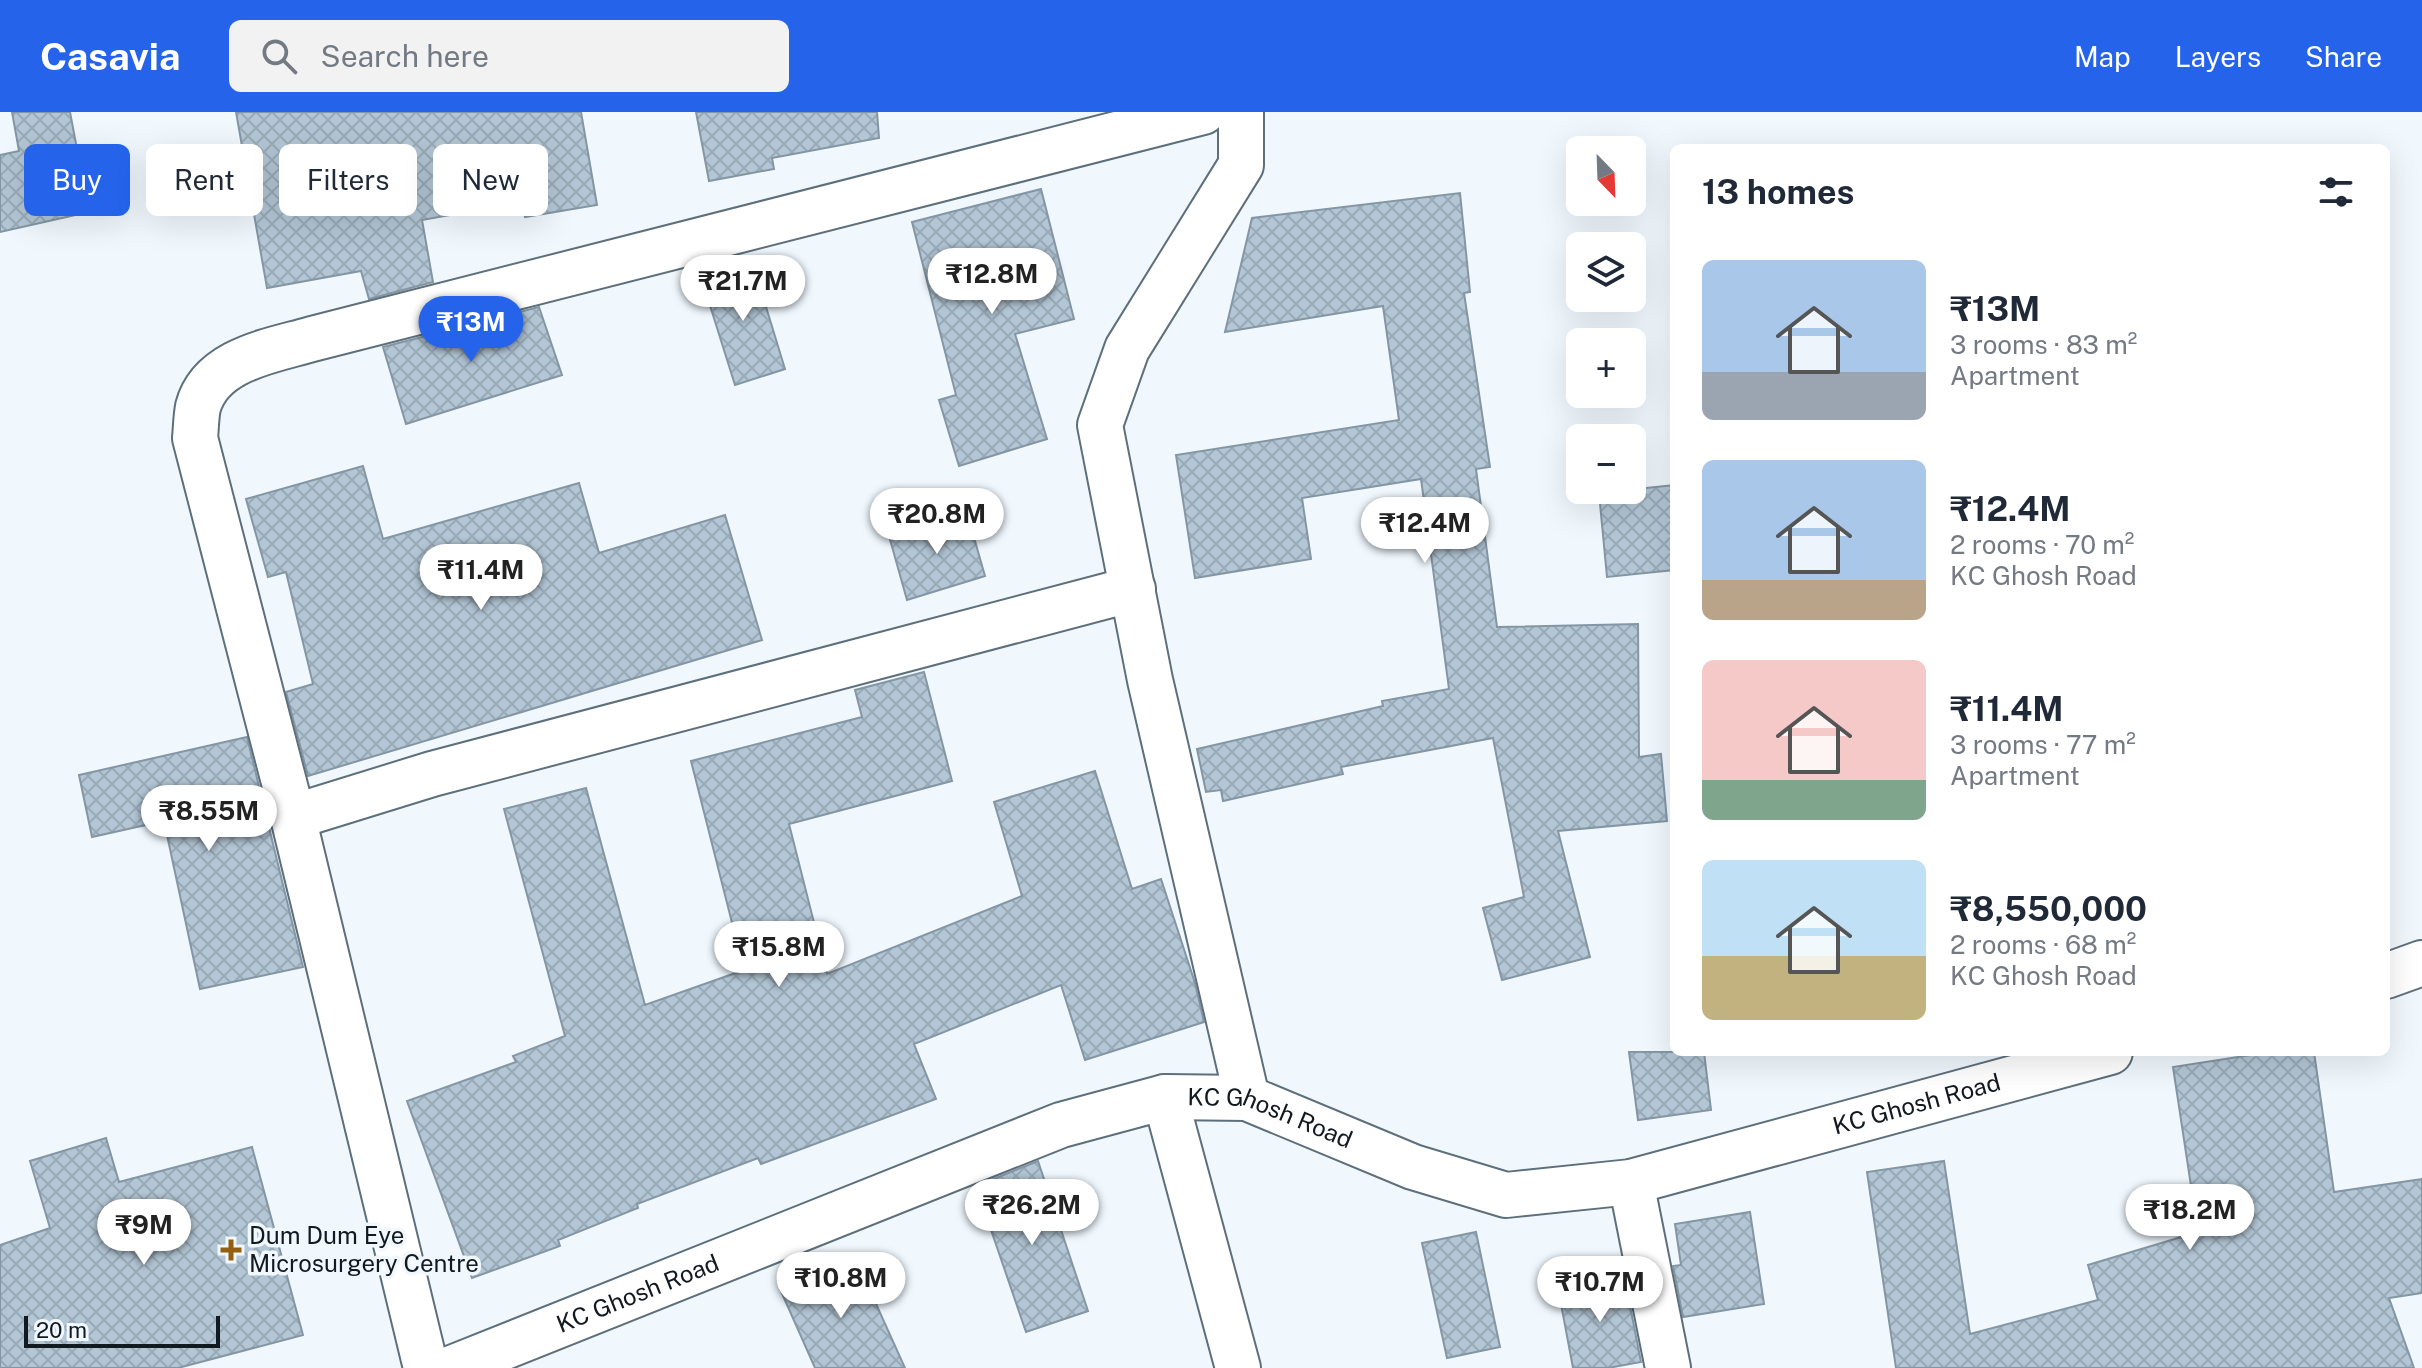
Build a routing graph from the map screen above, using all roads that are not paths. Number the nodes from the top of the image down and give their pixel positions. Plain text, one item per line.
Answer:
1 (1203, 112) edge
2 (1241, 112) edge
3 (1133, 589) junction
4 (293, 817) junction
5 (2422, 963) edge
6 (2390, 975) edge
7 (2095, 1056) edge
8 (1165, 1097) junction
9 (1247, 1098) junction
10 (1631, 1182) junction
11 (426, 1368) edge
12 (452, 1368) edge
13 (1238, 1368) edge
14 (1668, 1368) edge

1 - 4 street
2 - 3 street
3 - 4 street
3 - 9 street
4 - 11 street
5 - 6 street
7 - 10 street, KC Ghosh Road
8 - 9 street, KC Ghosh Road
8 - 12 street, KC Ghosh Road
8 - 13 street
9 - 10 street, KC Ghosh Road
10 - 14 street

